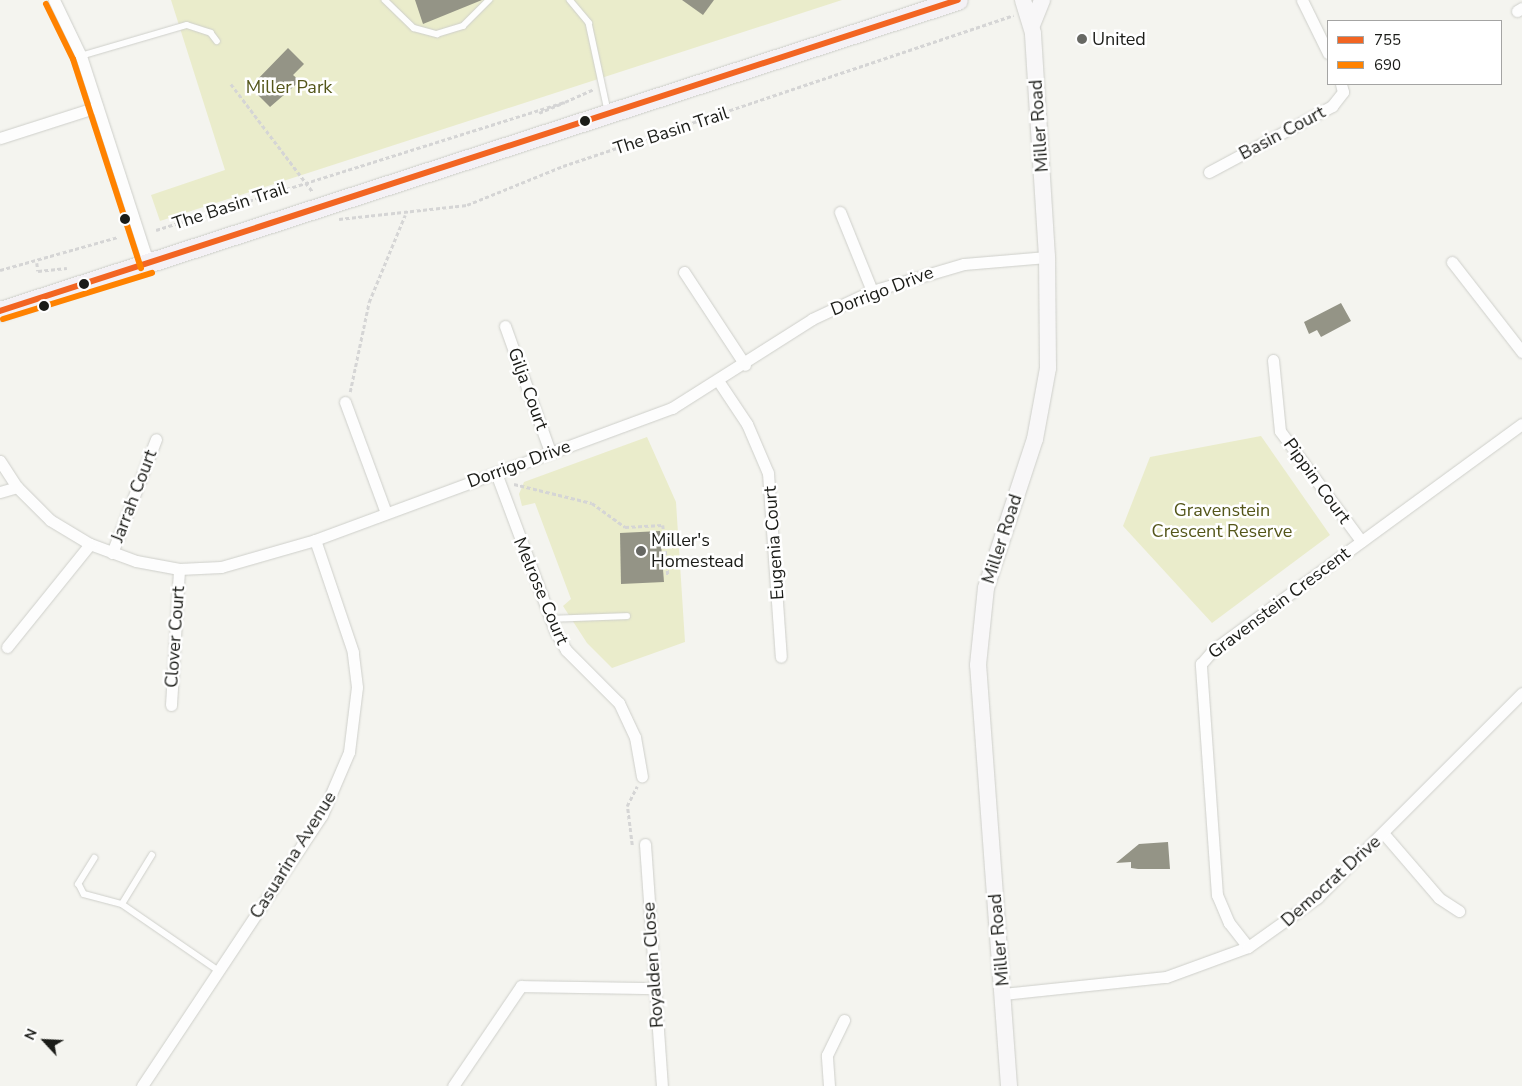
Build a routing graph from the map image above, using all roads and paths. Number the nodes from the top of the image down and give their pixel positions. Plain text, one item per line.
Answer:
1 (54, 0) edge
2 (385, 0) edge
3 (489, 0) edge
4 (570, 0) edge
5 (958, 0) edge
6 (1023, 0) edge
7 (1042, 0) edge
8 (1302, 0) edge
9 (1014, 14) dead end
10 (1032, 26) junction
11 (217, 41) dead end
12 (1327, 51) edge
13 (81, 56) junction
14 (231, 84) dead end
15 (603, 85) junction
16 (1341, 85) edge
17 (565, 102) junction
18 (97, 107) junction
19 (539, 113) dead end
20 (609, 115) junction
21 (0, 138) edge
22 (1209, 172) dead end
23 (304, 183) junction
24 (840, 212) dead end
25 (405, 215) junction
26 (331, 222) dead end
27 (156, 230) dead end
28 (118, 237) dead end
29 (1047, 257) junction
30 (1452, 262) dead end
31 (36, 263) junction
32 (149, 265) junction
33 (67, 268) dead end
34 (0, 270) edge
35 (684, 272) dead end
36 (872, 290) junction
37 (0, 311) edge
38 (504, 326) dead end
39 (1522, 352) edge
40 (1273, 360) dead end
41 (745, 365) junction
42 (719, 382) junction
43 (345, 402) joint
44 (1522, 424) edge
45 (156, 439) dead end
46 (550, 452) junction
47 (0, 461) edge
48 (496, 473) junction
49 (514, 484) dead end
50 (17, 487) junction
51 (0, 492) edge
52 (386, 513) junction
53 (315, 540) junction
54 (1361, 541) junction
55 (90, 544) junction
56 (112, 553) junction
57 (179, 569) junction
58 (668, 575) dead end
59 (627, 616) dead end
60 (550, 619) junction
61 (6, 647) dead end
62 (781, 657) dead end
63 (1522, 693) edge
64 (171, 705) dead end
65 (642, 776) joint
66 (1384, 834) junction
67 (645, 844) dead end
68 (631, 845) dead end
69 (152, 855) dead end
70 (95, 858) dead end
71 (122, 904) junction
72 (1459, 911) dead end
73 (1248, 947) junction
74 (218, 971) junction
75 (654, 988) junction
76 (1003, 994) junction
77 (844, 1020) dead end
78 (142, 1086) edge
79 (453, 1086) edge
80 (662, 1086) edge
81 (829, 1086) edge
82 (1010, 1086) edge

1 - 13 street
2 - 3 lane
4 - 15 lane
5 - 20 main road
6 - 10 main road, Miller Road
7 - 10 main road, Miller Road
8 - 12 street
9 - 25 path, The Basin Trail
10 - 29 main road, Miller Road
11 - 13 lane
13 - 18 street
14 - 23 path
15 - 17 path
15 - 20 lane
16 - 22 street, Basin Court
17 - 19 path
17 - 23 path, The Basin Trail
18 - 21 street
18 - 32 street
20 - 32 main road
23 - 27 path, The Basin Trail
24 - 36 street
25 - 26 path, The Basin Trail
25 - 43 path
28 - 31 path
29 - 36 street, Dorrigo Drive
29 - 76 main road, Miller Road
30 - 39 street
31 - 33 path
31 - 34 path
32 - 37 main road
35 - 41 street
36 - 41 street, Dorrigo Drive
38 - 46 street, Gilja Court
40 - 54 street, Pippin Court
41 - 42 street, Dorrigo Drive
42 - 46 street, Dorrigo Drive
42 - 62 street, Eugenia Court
43 - 52 street
44 - 54 street, Gravenstein Crescent
45 - 56 street, Jarrah Court
46 - 48 street, Dorrigo Drive
47 - 50 street, Dorrigo Drive
48 - 52 street, Dorrigo Drive
48 - 60 street, Melrose Court
49 - 58 path
50 - 51 street
50 - 55 street, Dorrigo Drive
52 - 53 street, Dorrigo Drive
53 - 57 street, Dorrigo Drive
53 - 74 street, Casuarina Avenue
54 - 73 street, Gravenstein Crescent
55 - 56 street, Dorrigo Drive
55 - 61 street
56 - 57 street, Dorrigo Drive
57 - 64 street, Clover Court
59 - 60 lane
60 - 65 street, Melrose Court
63 - 66 street, Democrat Drive
65 - 68 path
66 - 72 street
66 - 73 street, Democrat Drive
67 - 75 street, Royalden Close
69 - 71 lane
70 - 71 lane
71 - 74 lane
73 - 76 street, Democrat Drive
74 - 78 street, Casuarina Avenue
75 - 79 street
75 - 80 street, Royalden Close
76 - 82 main road, Miller Road
77 - 81 street

